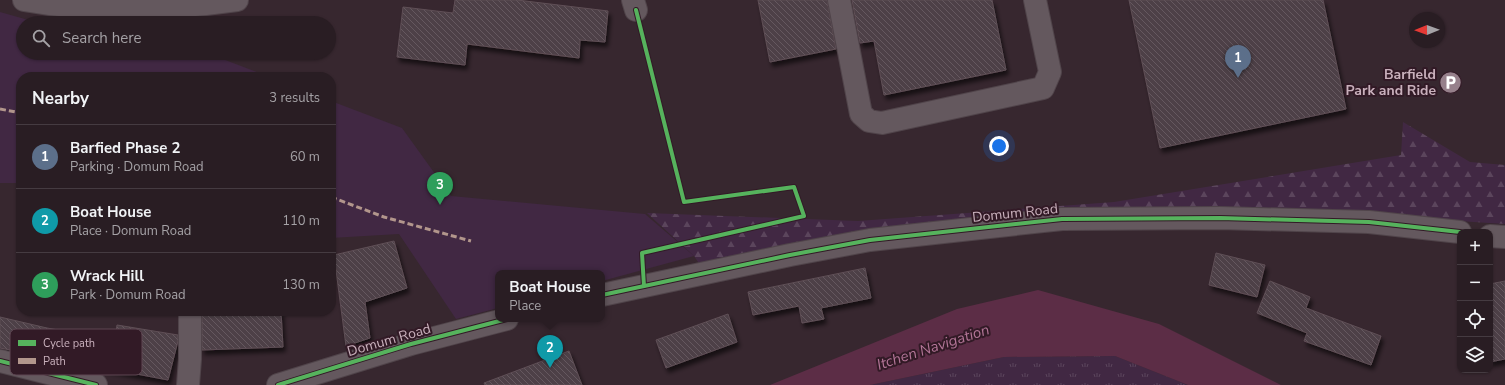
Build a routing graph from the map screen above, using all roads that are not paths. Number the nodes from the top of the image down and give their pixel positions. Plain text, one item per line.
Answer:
1 (24, 0) edge
2 (237, 0) edge
3 (839, 0) edge
4 (1035, 0) edge
5 (1457, 232) edge
6 (1493, 236) edge
7 (1505, 237) edge
8 (605, 294) edge
9 (190, 316) edge
10 (495, 322) edge
11 (0, 361) edge
12 (10, 364) edge
13 (56, 375) edge
14 (96, 385) edge
15 (188, 385) edge
16 (278, 385) edge

1 - 2 street
3 - 4 street
5 - 8 street, Domum Road
6 - 7 street
9 - 15 street
10 - 16 street, Domum Road
11 - 12 street
13 - 14 street

